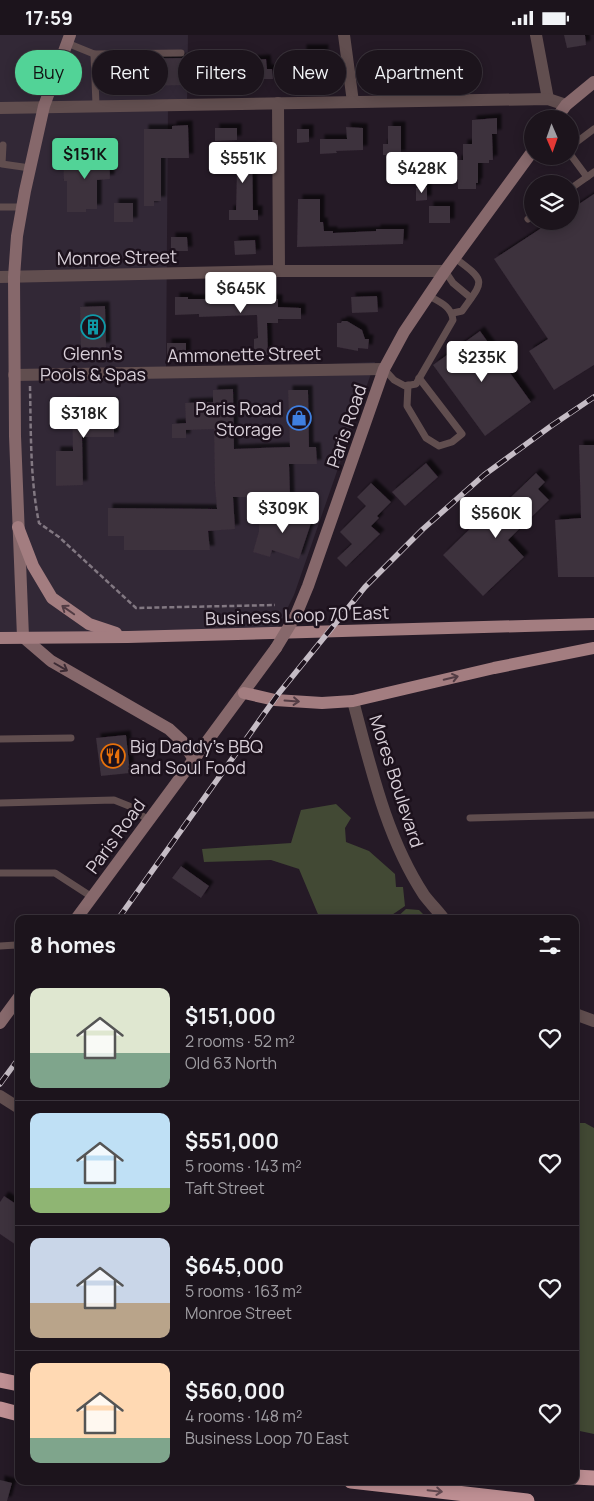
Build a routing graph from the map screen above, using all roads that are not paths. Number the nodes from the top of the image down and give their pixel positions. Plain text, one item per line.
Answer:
1 (344, 35) edge
2 (536, 35) edge
3 (68, 39) edge
4 (92, 53) edge
5 (594, 82) edge
6 (96, 95) edge
7 (548, 99) junction
8 (354, 102) junction
9 (278, 103) junction
10 (96, 105) junction
11 (566, 105) junction
12 (44, 106) junction
13 (0, 108) edge
14 (562, 110) edge
15 (594, 129) edge
16 (579, 140) edge
17 (3, 145) dead end
18 (524, 163) edge
19 (579, 163) edge
20 (30, 168) junction
21 (591, 175) edge
22 (579, 183) edge
23 (0, 207) edge
24 (22, 207) junction
25 (456, 258) junction
26 (279, 271) junction
27 (445, 271) junction
28 (0, 277) edge
29 (14, 277) junction
30 (429, 296) junction
31 (471, 298) junction
32 (452, 313) junction
33 (384, 369) junction
34 (14, 375) junction
35 (419, 379) junction
36 (408, 385) junction
37 (18, 527) junction
38 (594, 624) edge
39 (0, 637) edge
40 (23, 637) junction
41 (128, 637) junction
42 (594, 649) edge
43 (244, 693) junction
44 (353, 701) junction
45 (71, 738) dead end
46 (0, 739) edge
47 (193, 758) junction
48 (0, 803) edge
49 (594, 815) edge
50 (470, 818) dead end
51 (148, 820) junction
52 (0, 873) edge
53 (92, 897) junction
54 (79, 915) edge
55 (441, 915) edge
56 (15, 945) edge
57 (0, 946) edge
58 (15, 1002) edge
59 (579, 1015) edge
60 (594, 1021) edge
61 (0, 1023) edge
62 (0, 1096) edge
63 (15, 1105) edge
64 (0, 1380) edge
65 (15, 1383) edge
66 (0, 1409) edge
67 (15, 1413) edge
68 (579, 1477) edge
69 (594, 1478) edge
70 (387, 1485) edge
71 (527, 1501) edge

1 - 8 street
2 - 7 street
3 - 4 lane
3 - 12 main road
5 - 11 main road
6 - 10 lane
7 - 8 street
7 - 11 street
8 - 9 street
9 - 10 street
9 - 26 street
10 - 12 street
11 - 14 main road
12 - 13 street
12 - 20 main road
15 - 16 lane
17 - 20 lane
18 - 25 main road, Paris Road
19 - 21 lane
20 - 24 main road
21 - 22 lane
23 - 24 lane
24 - 29 main road
25 - 27 main road, Paris Road
25 - 31 lane
26 - 27 street, Monroe Street
26 - 29 street, Monroe Street
27 - 30 main road, Paris Road
27 - 31 lane
28 - 29 street, Monroe Street
29 - 34 main road
30 - 32 lane
30 - 33 main road, Paris Road
31 - 32 lane
32 - 35 lane
33 - 34 street, Ammonette Street
33 - 36 lane
33 - 43 main road, Paris Road, bridge
34 - 37 main road
35 - 36 lane
35 - 36 lane
37 - 40 main road
41 -> 37 main road
38 - 41 main road, Business Loop 70 East
39 - 40 main road, Business Loop 70 East
40 - 41 main road, Business Loop 70 East
40 -> 47 main road
44 -> 42 main road
43 -> 44 main road
43 - 47 main road, Paris Road
44 - 55 street, Mores Boulevard
45 - 46 lane
47 - 51 main road, Paris Road
48 - 51 lane
49 - 50 lane
51 - 53 main road, Paris Road
52 - 53 lane
53 - 54 main road, Paris Road
56 - 57 lane
58 - 61 main road
59 - 60 street
62 - 63 street
64 - 65 highway
66 - 67 highway
68 - 69 highway
70 -> 71 highway

